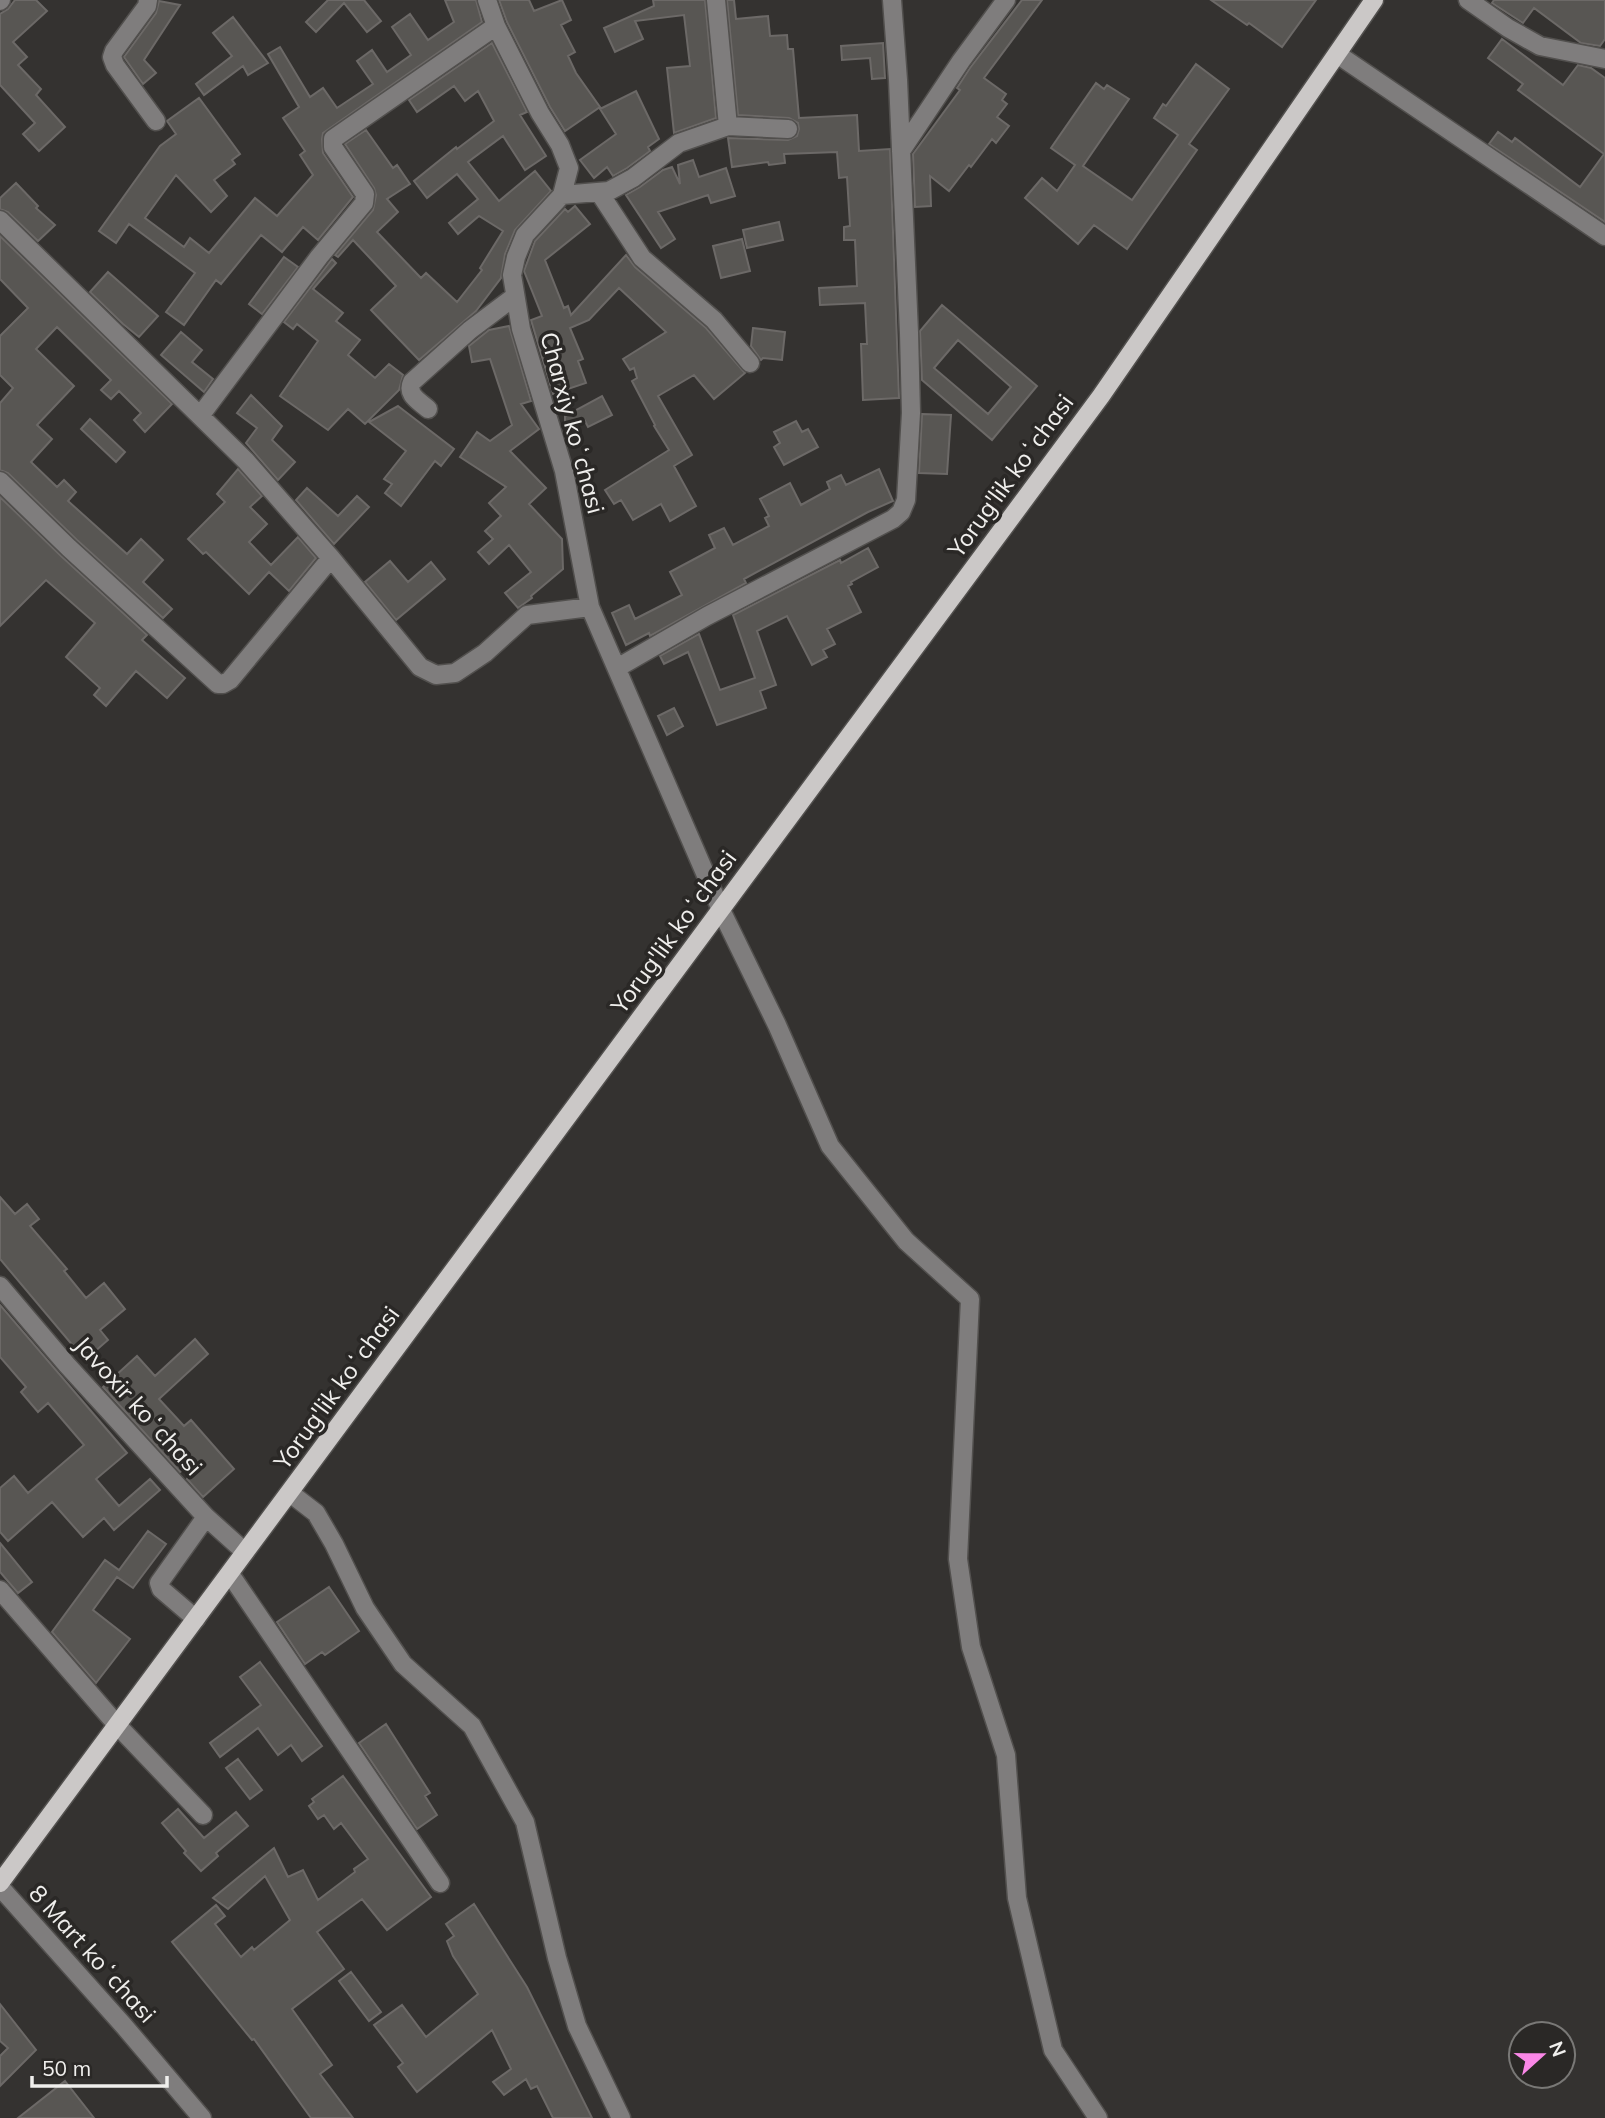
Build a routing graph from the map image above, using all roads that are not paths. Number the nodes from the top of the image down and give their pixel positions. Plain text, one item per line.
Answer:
1 (148, 0) edge
2 (487, 0) edge
3 (716, 0) edge
4 (892, 0) edge
5 (1006, 0) edge
6 (1374, 0) edge
7 (1468, 0) edge
8 (496, 26) junction
9 (1337, 54) junction
10 (1605, 58) edge
11 (156, 121) dead end
12 (728, 126) junction
13 (788, 129) dead end
14 (901, 152) junction
15 (599, 192) junction
16 (562, 195) junction
17 (0, 219) edge
18 (1605, 236) edge
19 (514, 296) junction
20 (750, 363) dead end
21 (428, 409) dead end
22 (200, 416) junction
23 (0, 481) edge
24 (331, 558) junction
25 (590, 607) junction
26 (617, 668) junction
27 (721, 910) junction
28 (0, 1286) edge
29 (290, 1493) junction
30 (206, 1517) junction
31 (246, 1552) junction
32 (230, 1574) junction
33 (0, 1590) edge
34 (196, 1619) junction
35 (118, 1727) junction
36 (203, 1815) dead end
37 (440, 1883) dead end
38 (0, 1885) edge
39 (202, 2118) edge
40 (621, 2118) edge
41 (1098, 2118) edge

1 - 11 street
2 - 8 street
3 - 12 street
4 - 14 street
5 - 14 street
6 - 9 main road, Yorug'lik koʻchasi
7 - 10 street
8 - 16 street
8 - 22 street
9 - 18 street
9 - 27 main road, Yorug'lik koʻchasi
12 - 13 street
12 - 15 street
14 - 26 street
15 - 16 street
15 - 20 street
16 - 19 street, Charxiy koʻchasi
17 - 22 street
19 - 21 street
19 - 25 street, Charxiy koʻchasi
22 - 24 street
23 - 24 street
24 - 25 street
25 - 26 street, Charxiy koʻchasi
26 - 27 street, Charxiy koʻchasi
27 - 29 main road, Yorug'lik koʻchasi
27 - 41 street, Charxiy koʻchasi
28 - 30 street, Javoxir koʻchasi
29 - 31 main road, Yorug'lik koʻchasi
29 - 40 street
30 - 31 street, Javoxir koʻchasi
30 - 34 street
31 - 32 main road, Yorug'lik koʻchasi
32 - 34 main road, Yorug'lik koʻchasi
32 - 37 street
33 - 35 street
34 - 35 main road, Yorug'lik koʻchasi
35 - 36 street
35 - 38 main road, Yorug'lik koʻchasi
38 - 39 street, 8 Mart koʻchasi

